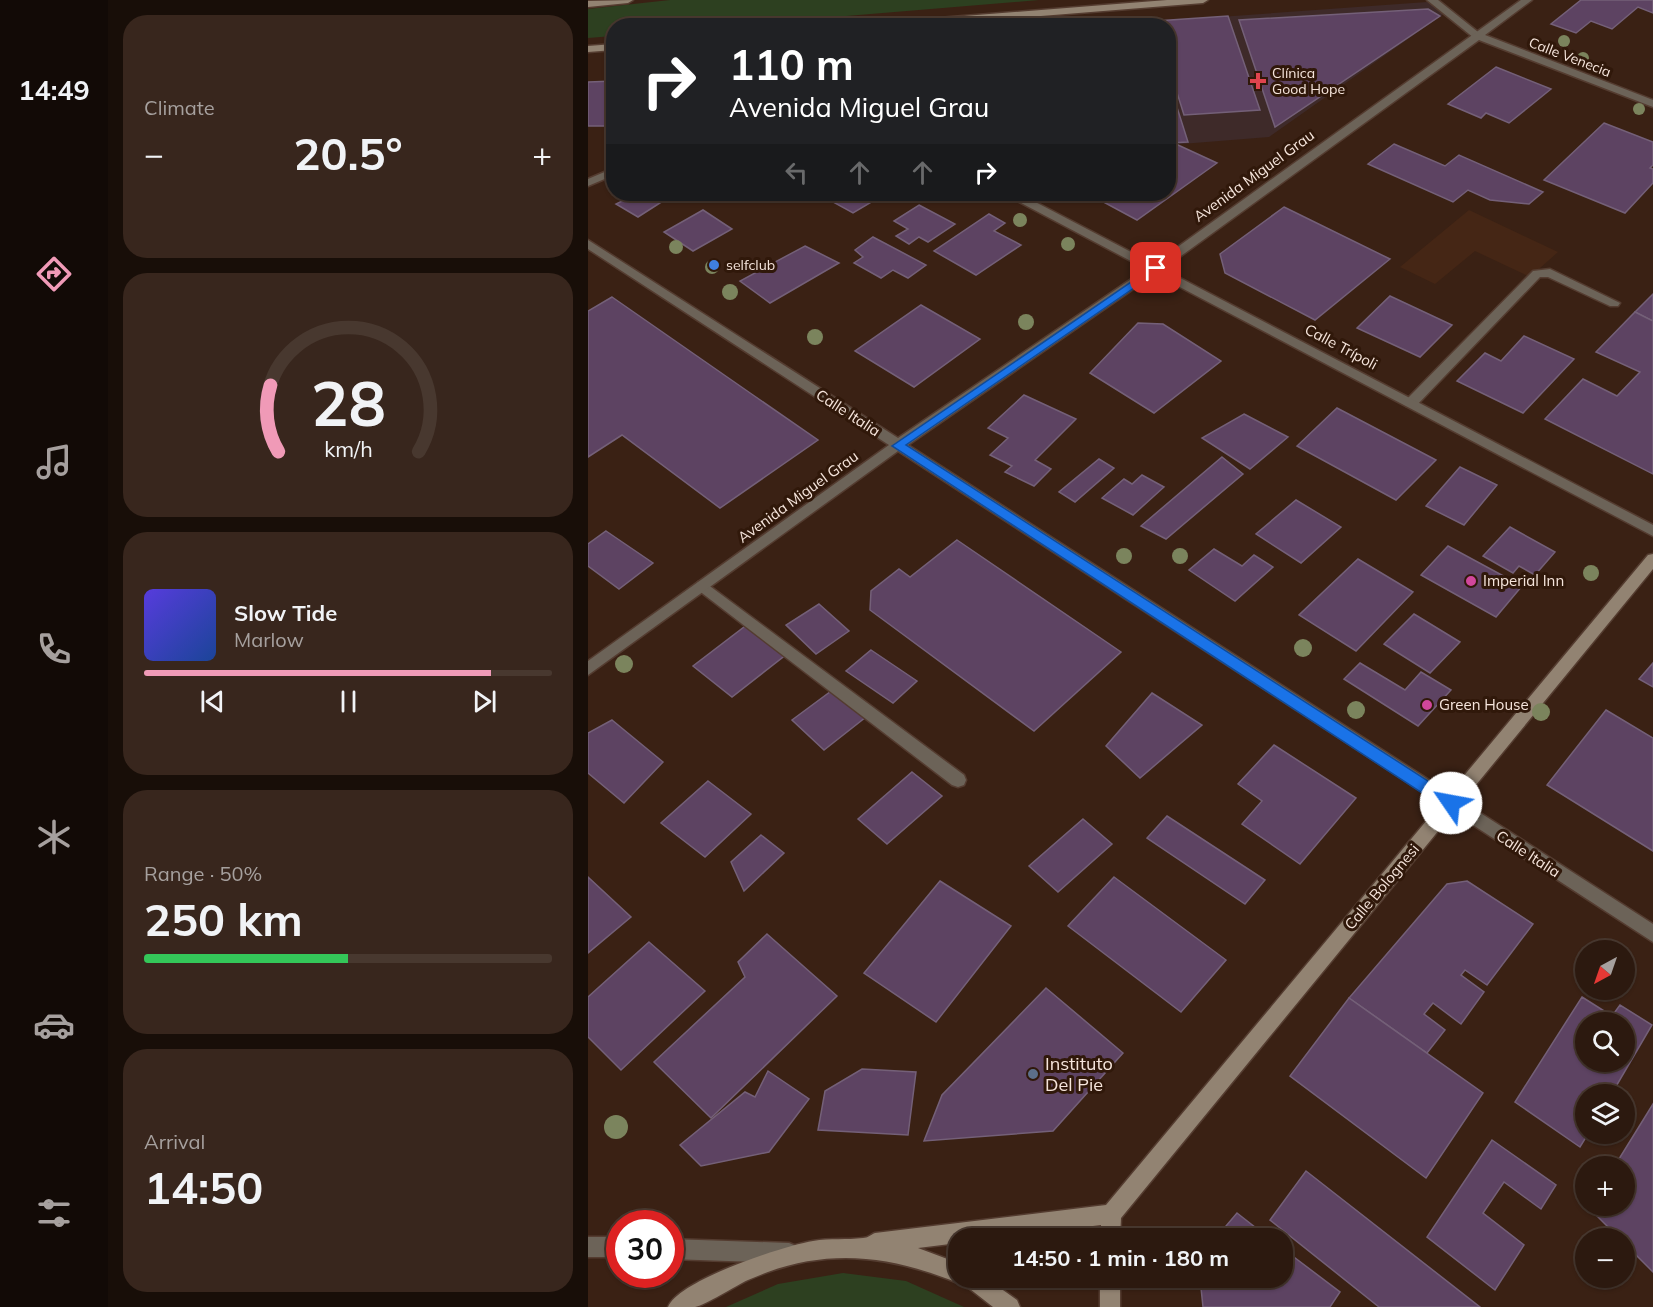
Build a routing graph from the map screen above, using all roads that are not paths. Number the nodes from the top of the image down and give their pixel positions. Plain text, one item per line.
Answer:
1 (628, 0) edge
2 (1203, 0) edge
3 (1432, 0) edge
4 (1527, 0) edge
5 (588, 4) edge
6 (976, 18) edge
7 (1478, 36) junction
8 (606, 48) edge
9 (588, 49) edge
10 (1653, 104) edge
11 (606, 175) edge
12 (588, 183) edge
13 (1026, 201) edge
14 (588, 244) edge
15 (1156, 268) junction
16 (1614, 303) dead end
17 (1411, 403) junction
18 (898, 446) junction
19 (1653, 531) edge
20 (1653, 559) edge
21 (703, 586) junction
22 (588, 669) edge
23 (958, 780) dead end
24 (1451, 803) junction
25 (1653, 934) edge
26 (1110, 1214) junction
27 (1110, 1228) edge
28 (588, 1246) edge
29 (606, 1247) edge
30 (838, 1247) junction
31 (684, 1249) edge
32 (795, 1253) junction
33 (948, 1268) edge
34 (983, 1288) edge
35 (1110, 1288) edge
36 (678, 1307) edge
37 (1010, 1307) edge
38 (1110, 1307) edge

1 - 5 main road
2 - 6 main road
3 - 7 street, Calle Venecia
4 - 7 street, Avenida Miguel Grau
7 - 10 street, Calle Venecia
7 - 15 street, Avenida Miguel Grau
8 - 9 main road
11 - 12 street
13 - 15 street, Calle Trípoli
14 - 18 street, Calle Italia
15 - 17 street, Calle Trípoli
15 - 18 street, Avenida Miguel Grau
16 - 17 street
17 - 19 street, Calle Trípoli
18 - 21 street, Avenida Miguel Grau
18 - 24 street, Calle Italia
20 - 24 main road, Calle Bolognesi
21 - 22 street, Avenida Miguel Grau
21 - 23 street
24 - 25 street, Calle Italia
24 - 26 main road, Calle Bolognesi
26 - 27 main road
26 - 30 main road
28 - 29 street
30 - 32 main road
30 - 33 main road
31 - 32 street
32 - 36 main road
34 - 37 main road
35 - 38 main road

